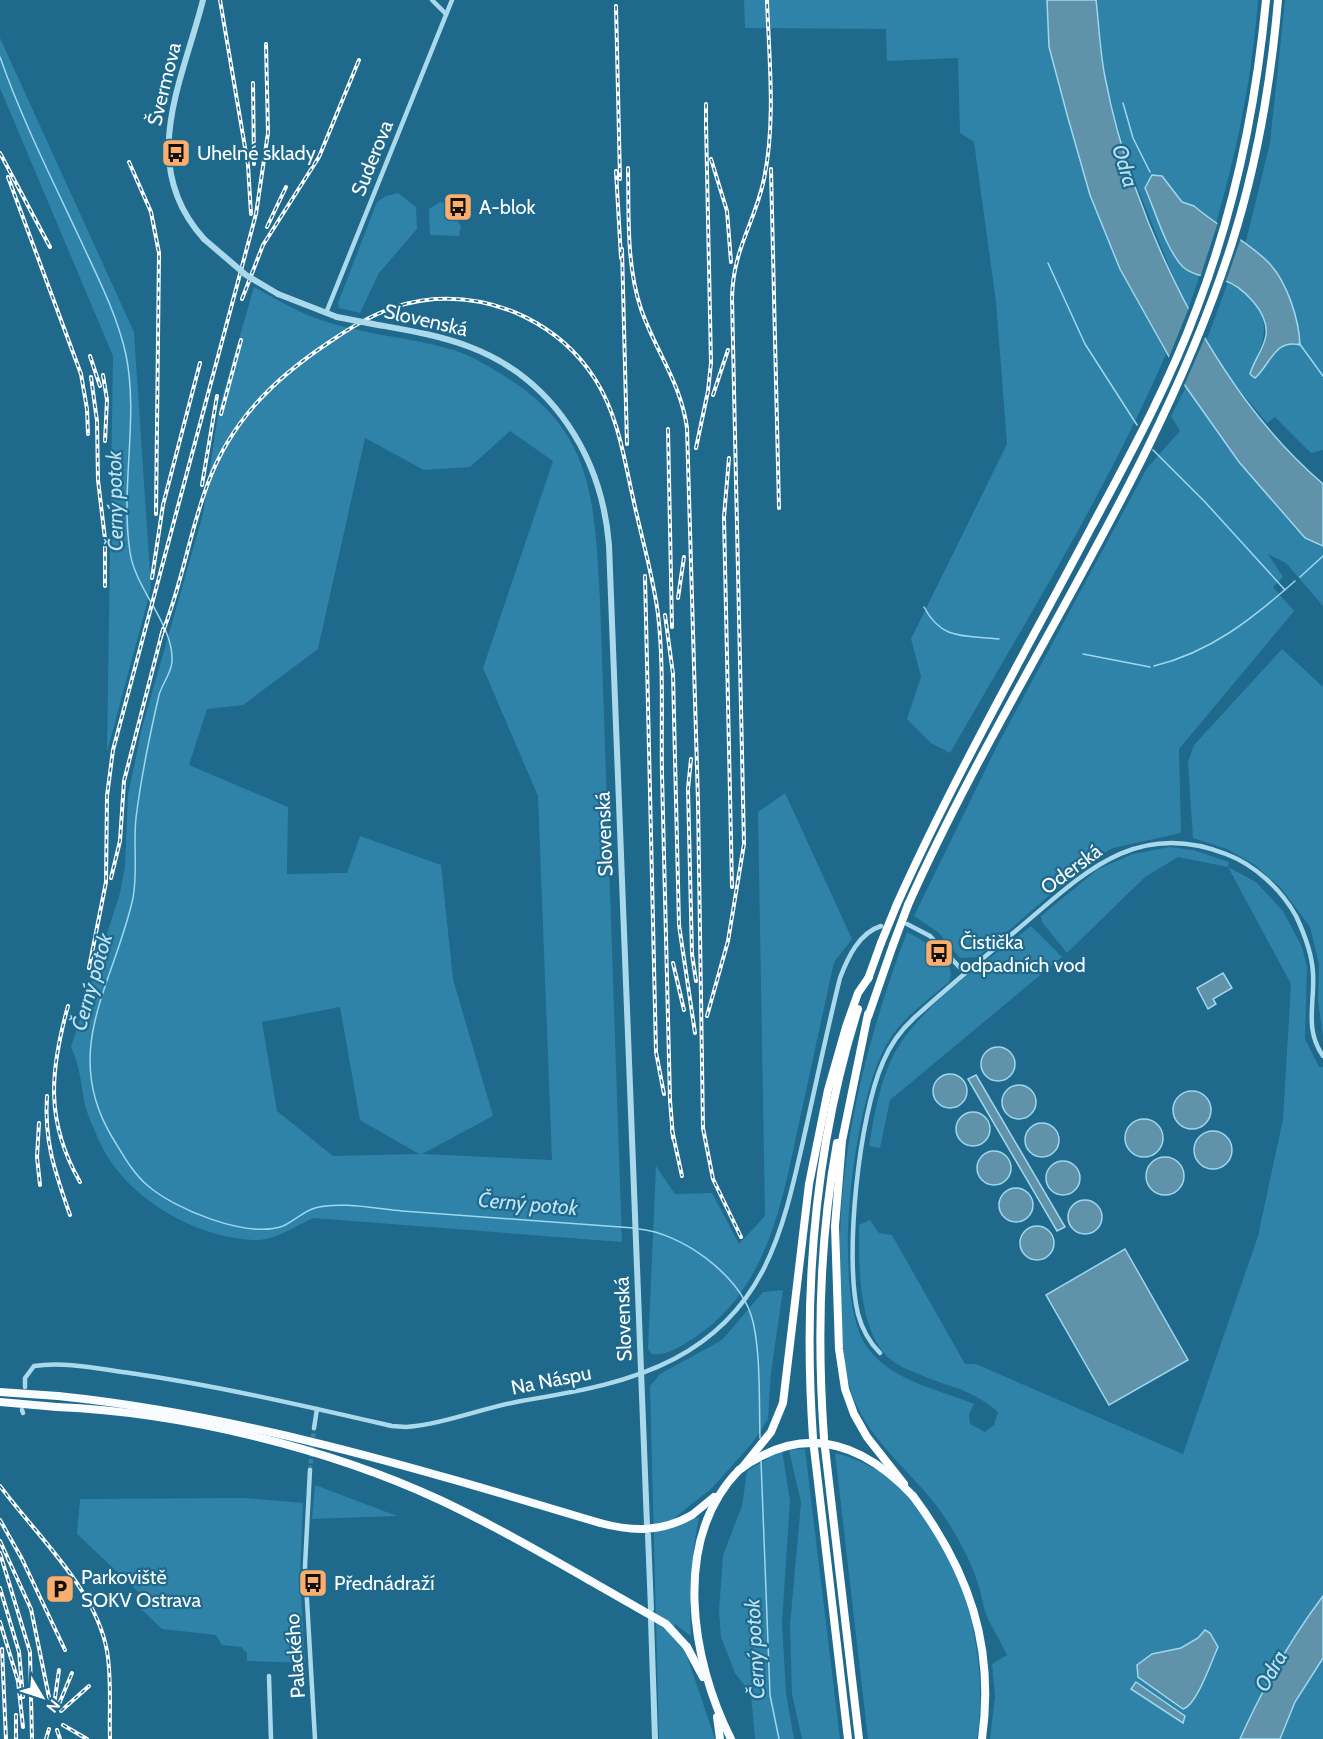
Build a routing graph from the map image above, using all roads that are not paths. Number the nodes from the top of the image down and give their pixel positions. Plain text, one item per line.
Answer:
1 (203, 0) edge
2 (432, 0) edge
3 (452, 0) edge
4 (1266, 0) edge
5 (1278, 0) edge
6 (446, 15) junction
7 (326, 313) junction
8 (907, 924) dead end
9 (881, 926) dead end
10 (965, 973) junction
11 (868, 976) junction
12 (868, 1014) junction
13 (1323, 1056) edge
14 (880, 1353) dead end
15 (642, 1373) junction
16 (24, 1387) dead end
17 (0, 1392) edge
18 (0, 1402) edge
19 (317, 1409) junction
20 (314, 1428) tunnel mouth
21 (824, 1438) dead end
22 (825, 1448) dead end
23 (310, 1470) tunnel mouth
24 (740, 1470) junction
25 (722, 1490) junction
26 (913, 1496) junction
27 (647, 1525) dead end
28 (648, 1535) dead end
29 (651, 1609) dead end
30 (651, 1620) dead end
31 (269, 1676) dead end
32 (713, 1698) junction
33 (271, 1739) edge
34 (315, 1739) edge
35 (655, 1739) edge
36 (720, 1739) edge
37 (732, 1739) edge
38 (848, 1739) edge
39 (859, 1739) edge
40 (982, 1739) edge

1 - 7 street, Švermova, bridge
2 - 6 street
3 - 6 street, Suderova
4 - 11 highway, bridge
5 - 12 highway, bridge
6 - 7 street, Suderova
7 - 15 street, Slovenská, bridge
8 - 10 street
9 - 15 street, Na Náspu
10 - 13 street, Oderská
10 - 14 street
11 - 24 highway
11 - 38 highway
12 - 21 highway
12 - 26 highway, bridge
15 - 19 street, Na Náspu
15 - 27 street, Slovenská
16 - 19 street, Na Náspu
17 - 25 highway, bridge
18 - 32 highway, bridge
19 - 20 street
22 - 39 highway
23 - 34 street, Palackého
24 - 25 highway
24 - 26 highway, bridge
25 - 32 highway
26 - 40 highway
28 - 29 street
30 - 35 street
31 - 33 street
32 - 36 highway
32 - 37 highway

